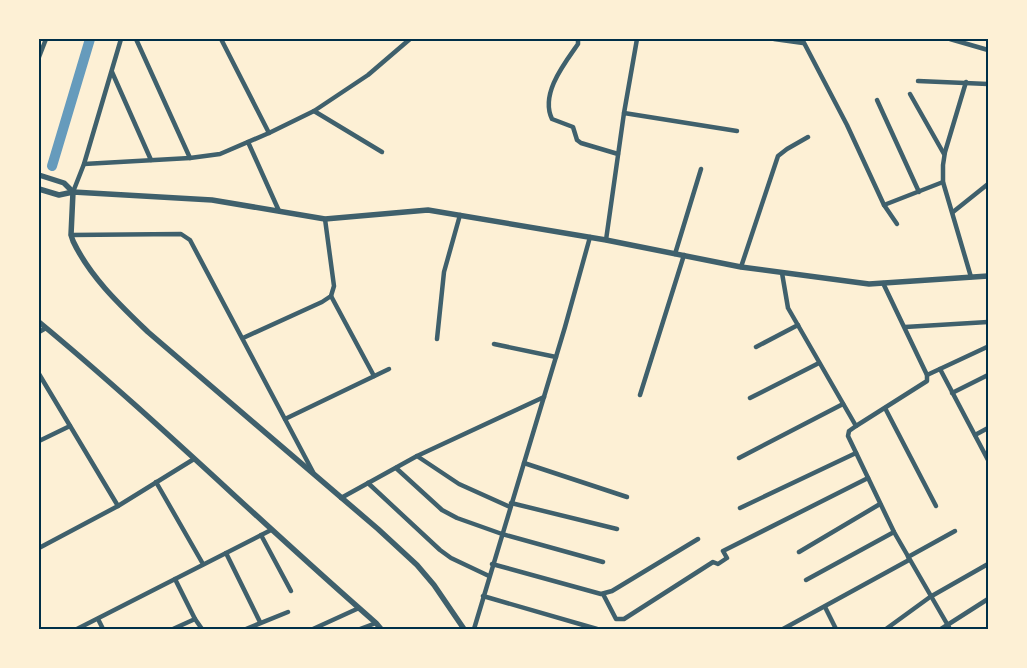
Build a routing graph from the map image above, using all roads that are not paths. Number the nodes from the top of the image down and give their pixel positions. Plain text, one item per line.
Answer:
1 (46, 39) edge
2 (122, 39) edge
3 (136, 39) edge
4 (221, 39) edge
5 (410, 39) edge
6 (578, 39) edge
7 (637, 39) edge
8 (774, 39) edge
9 (950, 39) edge
10 (39, 41) edge
11 (803, 41) edge
12 (44, 45) junction
13 (988, 50) edge
14 (39, 57) edge
15 (112, 72) junction
16 (918, 81) dead end
17 (966, 82) junction
18 (988, 84) edge
19 (910, 94) dead end
20 (877, 100) dead end
21 (314, 111) junction
22 (624, 113) junction
23 (737, 132) dead end
24 (268, 134) junction
25 (808, 137) dead end
26 (248, 142) junction
27 (382, 152) dead end
28 (618, 154) junction
29 (944, 154) junction
30 (190, 158) junction
31 (151, 160) junction
32 (84, 164) junction
33 (702, 169) dead end
34 (39, 175) edge
35 (943, 182) junction
36 (988, 184) edge
37 (39, 189) edge
38 (73, 192) junction
39 (919, 192) junction
40 (884, 205) junction
41 (279, 212) junction
42 (953, 212) junction
43 (460, 215) junction
44 (325, 219) junction
45 (897, 224) dead end
46 (71, 235) junction
47 (590, 237) junction
48 (606, 240) junction
49 (675, 254) junction
50 (684, 255) junction
51 (740, 267) junction
52 (782, 273) junction
53 (988, 276) edge
54 (971, 277) junction
55 (883, 283) junction
56 (331, 296) junction
57 (39, 322) edge
58 (988, 322) edge
59 (798, 326) junction
60 (905, 327) junction
61 (46, 328) junction
62 (39, 332) edge
63 (243, 338) junction
64 (437, 338) dead end
65 (494, 344) dead end
66 (756, 347) dead end
67 (987, 347) edge
68 (556, 356) junction
69 (819, 363) junction
70 (389, 368) dead end
71 (940, 369) junction
72 (39, 374) edge
73 (927, 375) junction
74 (988, 375) edge
75 (374, 376) junction
76 (952, 393) junction
77 (640, 395) dead end
78 (544, 397) junction
79 (750, 398) dead end
80 (843, 404) junction
81 (885, 408) junction
82 (285, 419) junction
83 (70, 426) junction
84 (856, 426) junction
85 (988, 428) edge
86 (975, 435) junction
87 (39, 441) edge
88 (856, 453) junction
89 (416, 456) junction
90 (739, 458) dead end
91 (194, 459) junction
92 (988, 460) edge
93 (524, 463) junction
94 (396, 468) junction
95 (314, 474) junction
96 (868, 478) junction
97 (156, 482) junction
98 (368, 483) junction
99 (627, 497) dead end
100 (342, 498) junction
101 (880, 504) junction
102 (511, 505) junction
103 (118, 506) junction
104 (936, 506) dead end
105 (740, 508) dead end
106 (617, 529) dead end
107 (271, 530) junction
108 (955, 531) dead end
109 (894, 532) junction
110 (502, 534) junction
111 (261, 535) junction
112 (698, 539) dead end
113 (39, 548) edge
114 (799, 552) dead end
115 (226, 553) junction
116 (909, 559) junction
117 (603, 562) dead end
118 (203, 564) junction
119 (492, 564) junction
120 (988, 564) edge
121 (489, 576) junction
122 (175, 579) junction
123 (806, 580) dead end
124 (291, 591) dead end
125 (603, 594) junction
126 (483, 596) junction
127 (930, 597) junction
128 (988, 599) edge
129 (825, 607) junction
130 (359, 608) junction
131 (288, 612) dead end
132 (195, 618) junction
133 (98, 619) junction
134 (260, 622) junction
135 (376, 622) junction
136 (948, 627) edge
137 (77, 629) edge
138 (104, 629) edge
139 (173, 629) edge
140 (202, 629) edge
141 (246, 629) edge
142 (313, 629) edge
143 (360, 629) edge
144 (381, 629) edge
145 (464, 629) edge
146 (474, 629) edge
147 (597, 629) edge
148 (783, 629) edge
149 (836, 629) edge
150 (886, 629) edge
151 (941, 629) edge

1 - 12 street
2 - 15 street
3 - 30 street
4 - 24 street
5 - 21 street
6 - 28 street
7 - 22 street
8 - 11 street
9 - 13 street
10 - 12 street
11 - 40 street
12 - 14 street
15 - 31 street
15 - 32 street
16 - 17 street
17 - 18 street
17 - 29 street
19 - 29 street
20 - 39 street
21 - 24 street
21 - 27 street
22 - 23 street
22 - 28 street
24 - 26 street
25 - 51 street
26 - 30 street
26 - 41 street
28 - 48 street
29 - 35 street
30 - 31 street
31 - 32 street
32 - 38 street
33 - 49 street
34 - 38 street
35 - 39 street
35 - 42 street
36 - 42 street
37 - 38 street
38 - 41 street
38 - 46 street
39 - 40 street
40 - 45 street
41 - 44 street
42 - 54 street
43 - 44 street
43 - 47 street
43 - 64 street
44 - 56 street
46 - 63 street
46 - 95 street
47 - 48 street
47 - 68 street
48 - 49 street
49 - 50 street
50 - 51 street
50 - 77 street
51 - 52 street
52 - 55 street
52 - 59 street
53 - 54 street
54 - 55 street
55 - 60 street
56 - 63 street
56 - 75 street
57 - 61 street
58 - 60 street
59 - 66 street
59 - 69 street
60 - 73 street
61 - 62 street
61 - 91 street
63 - 82 street
65 - 68 street
67 - 71 street
68 - 78 street
69 - 79 street
69 - 80 street
70 - 75 street
71 - 73 street
71 - 76 street
72 - 83 street
73 - 81 street
74 - 76 street
75 - 82 street
76 - 86 street
78 - 89 street
78 - 93 street
80 - 84 street
80 - 90 street
81 - 84 street
81 - 104 street
82 - 95 street
83 - 87 street
83 - 103 street
84 - 88 street
85 - 86 street
86 - 92 street
88 - 96 street
88 - 105 street
89 - 94 street
89 - 102 street
91 - 97 street
91 - 107 street
93 - 99 street
93 - 102 street
94 - 98 street
94 - 110 street
95 - 100 street
96 - 101 street
96 - 125 street
97 - 103 street
97 - 118 street
98 - 100 street
98 - 121 street
100 - 145 street
101 - 109 street
101 - 114 street
102 - 106 street
102 - 110 street
103 - 113 street
107 - 111 street
107 - 130 street
108 - 116 street
109 - 116 street
109 - 123 street
110 - 117 street
110 - 119 street
111 - 115 street
111 - 124 street
112 - 125 street
115 - 118 street
115 - 134 street
116 - 127 street
116 - 129 street
118 - 122 street
119 - 121 street
119 - 125 street
120 - 127 street
121 - 126 street
122 - 132 street
122 - 133 street
126 - 146 street
126 - 147 street
127 - 136 street
127 - 150 street
128 - 136 street
129 - 148 street
129 - 149 street
130 - 135 street
130 - 142 street
131 - 134 street
132 - 139 street
132 - 140 street
133 - 137 street
133 - 138 street
134 - 141 street
135 - 143 street
135 - 144 street
136 - 151 street

